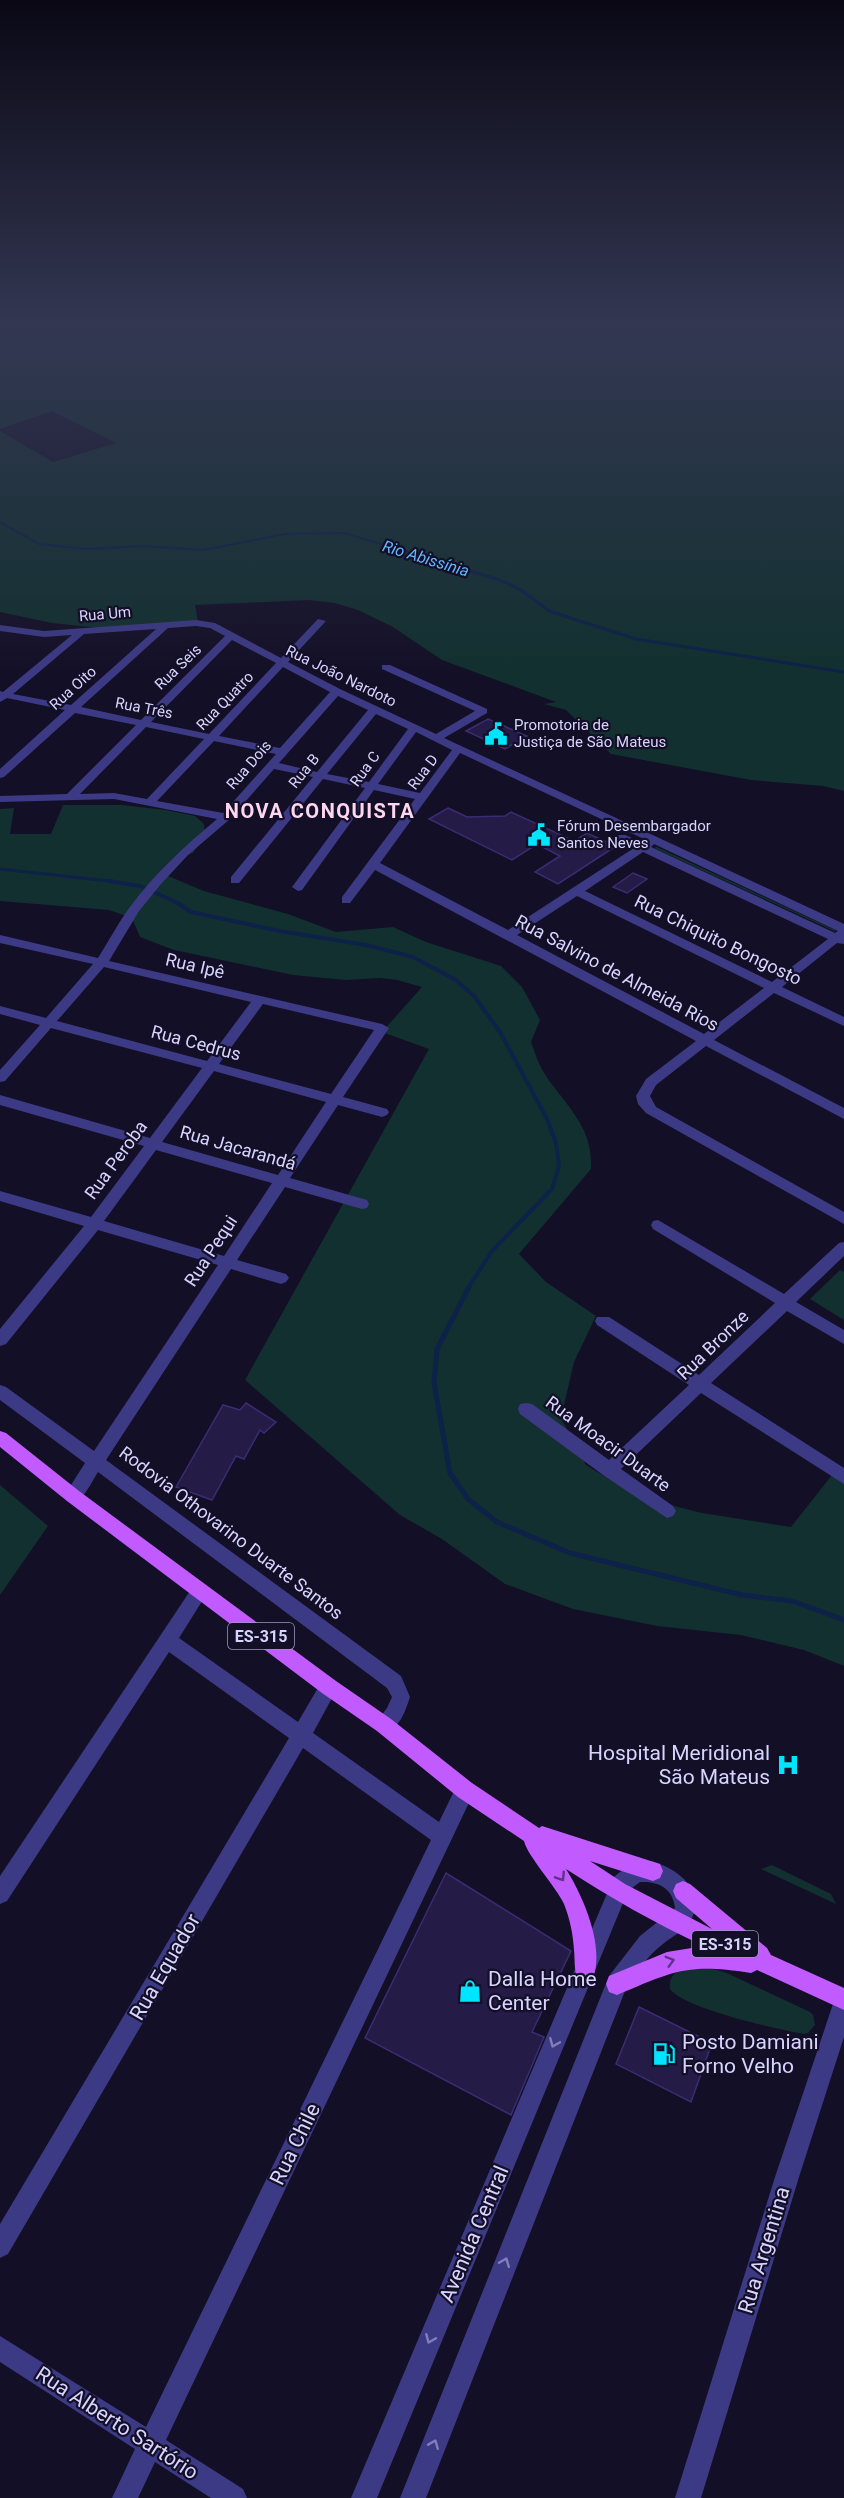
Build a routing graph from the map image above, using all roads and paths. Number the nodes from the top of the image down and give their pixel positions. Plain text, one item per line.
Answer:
1 (321, 621) dead end
2 (167, 624) junction
3 (212, 625) joint
4 (3, 631) edge
5 (81, 632) junction
6 (231, 635) junction
7 (282, 664) junction
8 (386, 667) dead end
9 (336, 691) junction
10 (2, 696) edge
11 (73, 709) junction
12 (375, 709) junction
13 (142, 723) junction
14 (414, 728) junction
15 (211, 737) junction
16 (436, 738) junction
17 (283, 752) junction
18 (456, 752) junction
19 (271, 765) junction
20 (0, 775) edge
21 (320, 776) junction
22 (371, 786) junction
23 (422, 796) junction
24 (70, 797) junction
25 (0, 799) edge
26 (151, 801) junction
27 (226, 817) junction
28 (647, 844) junction
29 (373, 864) junction
30 (235, 880) dead end
31 (298, 887) dead end
32 (576, 891) junction
33 (346, 900) dead end
34 (509, 935) junction
35 (842, 935) edge
36 (0, 939) edge
37 (102, 962) junction
38 (772, 987) junction
39 (260, 999) junction
40 (0, 1010) edge
41 (844, 1022) edge
42 (49, 1023) junction
43 (382, 1028) joint
44 (705, 1041) junction
45 (210, 1065) junction
46 (0, 1078) edge
47 (335, 1099) junction
48 (0, 1100) edge
49 (382, 1112) dead end
50 (844, 1114) edge
51 (153, 1144) junction
52 (281, 1181) junction
53 (0, 1196) edge
54 (362, 1204) dead end
55 (844, 1219) edge
56 (94, 1224) junction
57 (658, 1225) dead end
58 (844, 1247) edge
59 (227, 1263) junction
60 (281, 1278) dead end
61 (786, 1302) junction
62 (603, 1321) dead end
63 (844, 1338) edge
64 (0, 1340) edge
65 (700, 1385) junction
66 (0, 1391) edge
67 (526, 1409) dead end
68 (0, 1438) edge
69 (96, 1462) junction
70 (609, 1470) junction
71 (844, 1477) edge
72 (73, 1496) junction
73 (667, 1511) dead end
74 (200, 1590) junction
75 (167, 1640) junction
76 (328, 1687) junction
77 (384, 1725) junction
78 (300, 1736) junction
79 (465, 1790) junction
80 (525, 1830) junction
81 (442, 1836) junction
82 (653, 1871) junction
83 (618, 1891) junction
84 (683, 1891) junction
85 (0, 1894) edge
86 (676, 1923) junction
87 (773, 1966) junction
88 (585, 1970) junction
89 (617, 1984) junction
90 (844, 1999) edge
91 (844, 2004) edge
92 (838, 2042) edge
93 (0, 2247) edge
94 (0, 2348) edge
95 (152, 2444) junction
96 (125, 2498) edge
97 (234, 2498) edge
98 (364, 2498) edge
99 (412, 2498) edge
100 (688, 2498) edge

1 - 7 street, Rua Quatro
2 - 3 street, Rua Um
2 - 5 street, Rua Um
2 - 11 street, Rua Oito
3 - 6 street, Rua João Nardoto
4 - 5 street, Rua Um
5 - 10 street
6 - 7 street, Rua João Nardoto
6 - 13 street, Rua Seis
7 - 9 street, Rua João Nardoto
7 - 15 street, Rua Quatro
8 - 16 street
9 - 12 street, Rua João Nardoto
9 - 17 street, Rua Dois
10 - 11 street, Rua Três
11 - 13 street, Rua Três
11 - 20 street, Rua Oito
12 - 14 street, Rua João Nardoto
12 - 21 street, Rua B
13 - 15 street, Rua Três
13 - 24 street, Rua Seis
14 - 16 street, Rua João Nardoto
14 - 22 street, Rua C
15 - 17 street, Rua Três
15 - 26 street, Rua Quatro
16 - 18 street, Rua João Nardoto
17 - 19 street, Rua Dois
18 - 23 street, Rua D
18 - 28 street, Rua João Nardoto
19 - 21 street
19 - 27 street, Rua Dois
21 - 22 street
21 - 30 street, Rua B
22 - 23 street
22 - 31 street, Rua C
23 - 29 street, Rua D
24 - 25 street
24 - 26 street
26 - 27 street
27 - 37 street, Rua Dois
28 - 32 street
28 - 35 street, Rua João Nardoto
29 - 33 street, Rua D
29 - 34 street, Rua Salvino de Almeida Rios
32 - 34 street
32 - 38 street, Rua Chiquito Bongosto
34 - 44 street, Rua Salvino de Almeida Rios
35 - 38 street
36 - 37 street, Rua Ipê
37 - 39 street, Rua Ipê
37 - 42 street
38 - 41 street, Rua Chiquito Bongosto
38 - 44 street
39 - 43 street, Rua Ipê
39 - 45 street, Rua Peroba
40 - 42 street, Rua Cedrus
42 - 45 street, Rua Cedrus
42 - 46 street
43 - 47 street, Rua Pequi
44 - 50 street, Rua Salvino de Almeida Rios
44 - 55 street
45 - 47 street, Rua Cedrus
45 - 51 street, Rua Peroba
47 - 49 street, Rua Cedrus
47 - 52 street, Rua Pequi
48 - 51 street, Rua Jacarandá
51 - 52 street, Rua Jacarandá
51 - 56 street, Rua Peroba
52 - 54 street, Rua Jacarandá
52 - 59 street, Rua Pequi
53 - 56 street
56 - 59 street
56 - 64 street, Rua Peroba
57 - 61 street
58 - 61 street, Rua Bronze
59 - 60 street
59 - 69 street, Rua Pequi
61 - 63 street
61 - 65 street, Rua Bronze
62 - 65 street
65 - 70 street, Rua Bronze
65 - 71 street
66 - 69 street, Rodovia Othovarino Duarte Santos
67 - 70 street, Rua Moacir Duarte
68 - 72 main road, ES-315
69 - 72 street, Rua Pequi
69 - 77 street, Rodovia Othovarino Duarte Santos
70 - 73 street, Rua Moacir Duarte
72 - 74 main road, ES-315
74 - 75 street
74 - 76 main road, ES-315
75 - 78 street
75 - 85 street
76 - 77 main road, ES-315
76 - 78 street, Rua Equador
77 - 79 main road, ES-315
78 - 81 street
78 - 93 street, Rua Equador
79 - 80 main road, ES-315
79 - 81 street, Rua Chile
80 - 82 main road
80 - 83 main road, ES-315
80 -> 88 main road
81 - 95 street, Rua Chile
82 - 83 street
82 - 84 street
83 - 86 main road, ES-315
83 - 88 street, Avenida Central
84 - 86 street
84 - 87 main road
86 - 87 main road, ES-315
86 - 89 street, Avenida Central
89 -> 87 main road
87 - 90 main road, ES-315
88 -> 98 street, Avenida Central
99 -> 89 street, Avenida Central
91 - 92 street, Rua Argentina
92 - 100 street, Rua Argentina
94 - 95 street, Rua Alberto Sartório
95 - 96 street, Rua Chile
95 - 97 street, Rua Alberto Sartório

